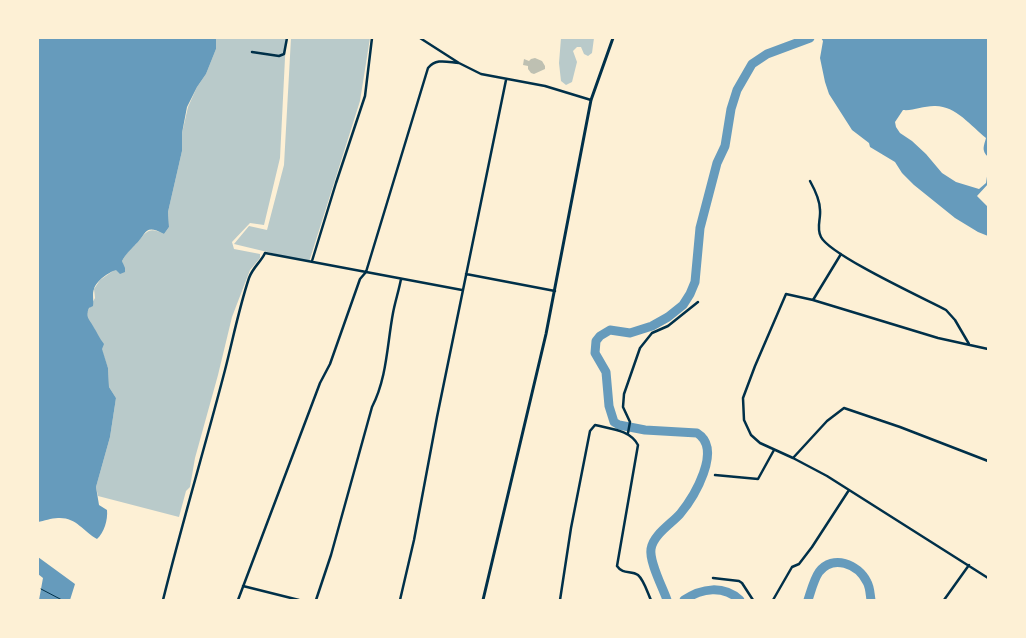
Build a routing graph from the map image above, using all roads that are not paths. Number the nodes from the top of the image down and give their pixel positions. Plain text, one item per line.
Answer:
1 (287, 38) edge
2 (372, 38) edge
3 (420, 38) edge
4 (613, 38) edge
5 (252, 52) dead end
6 (459, 63) junction
7 (506, 80) junction
8 (592, 100) junction
9 (810, 181) dead end
10 (841, 254) junction
11 (312, 261) junction
12 (366, 272) junction
13 (466, 274) junction
14 (402, 279) junction
15 (462, 290) junction
16 (555, 291) junction
17 (813, 300) junction
18 (698, 302) dead end
19 (969, 344) junction
20 (988, 349) edge
21 (628, 432) junction
22 (774, 450) junction
23 (793, 458) junction
24 (988, 461) edge
25 (715, 475) dead end
26 (849, 490) junction
27 (968, 565) junction
28 (713, 578) dead end
29 (988, 578) edge
30 (243, 586) junction
31 (163, 600) edge
32 (238, 600) edge
33 (299, 600) edge
34 (316, 600) edge
35 (400, 600) edge
36 (483, 600) edge
37 (560, 600) edge
38 (652, 600) edge
39 (752, 600) edge
40 (773, 600) edge
41 (944, 600) edge

1 - 5 street
2 - 11 street
3 - 6 street
4 - 8 street
6 - 7 street
6 - 12 street
7 - 8 street
7 - 13 street
8 - 16 street
9 - 10 street
10 - 17 street
10 - 19 street
11 - 12 street
11 - 31 street
12 - 14 street
12 - 30 street
13 - 15 street
13 - 16 street
14 - 15 street
14 - 34 street
15 - 35 street
16 - 36 street
17 - 19 street
17 - 22 street
18 - 21 street
19 - 20 street
21 - 37 street
21 - 38 street
22 - 23 street
22 - 25 street
23 - 24 street
23 - 26 street
26 - 27 street
26 - 40 street
27 - 29 street
27 - 41 street
28 - 39 street
30 - 32 street
30 - 33 street

